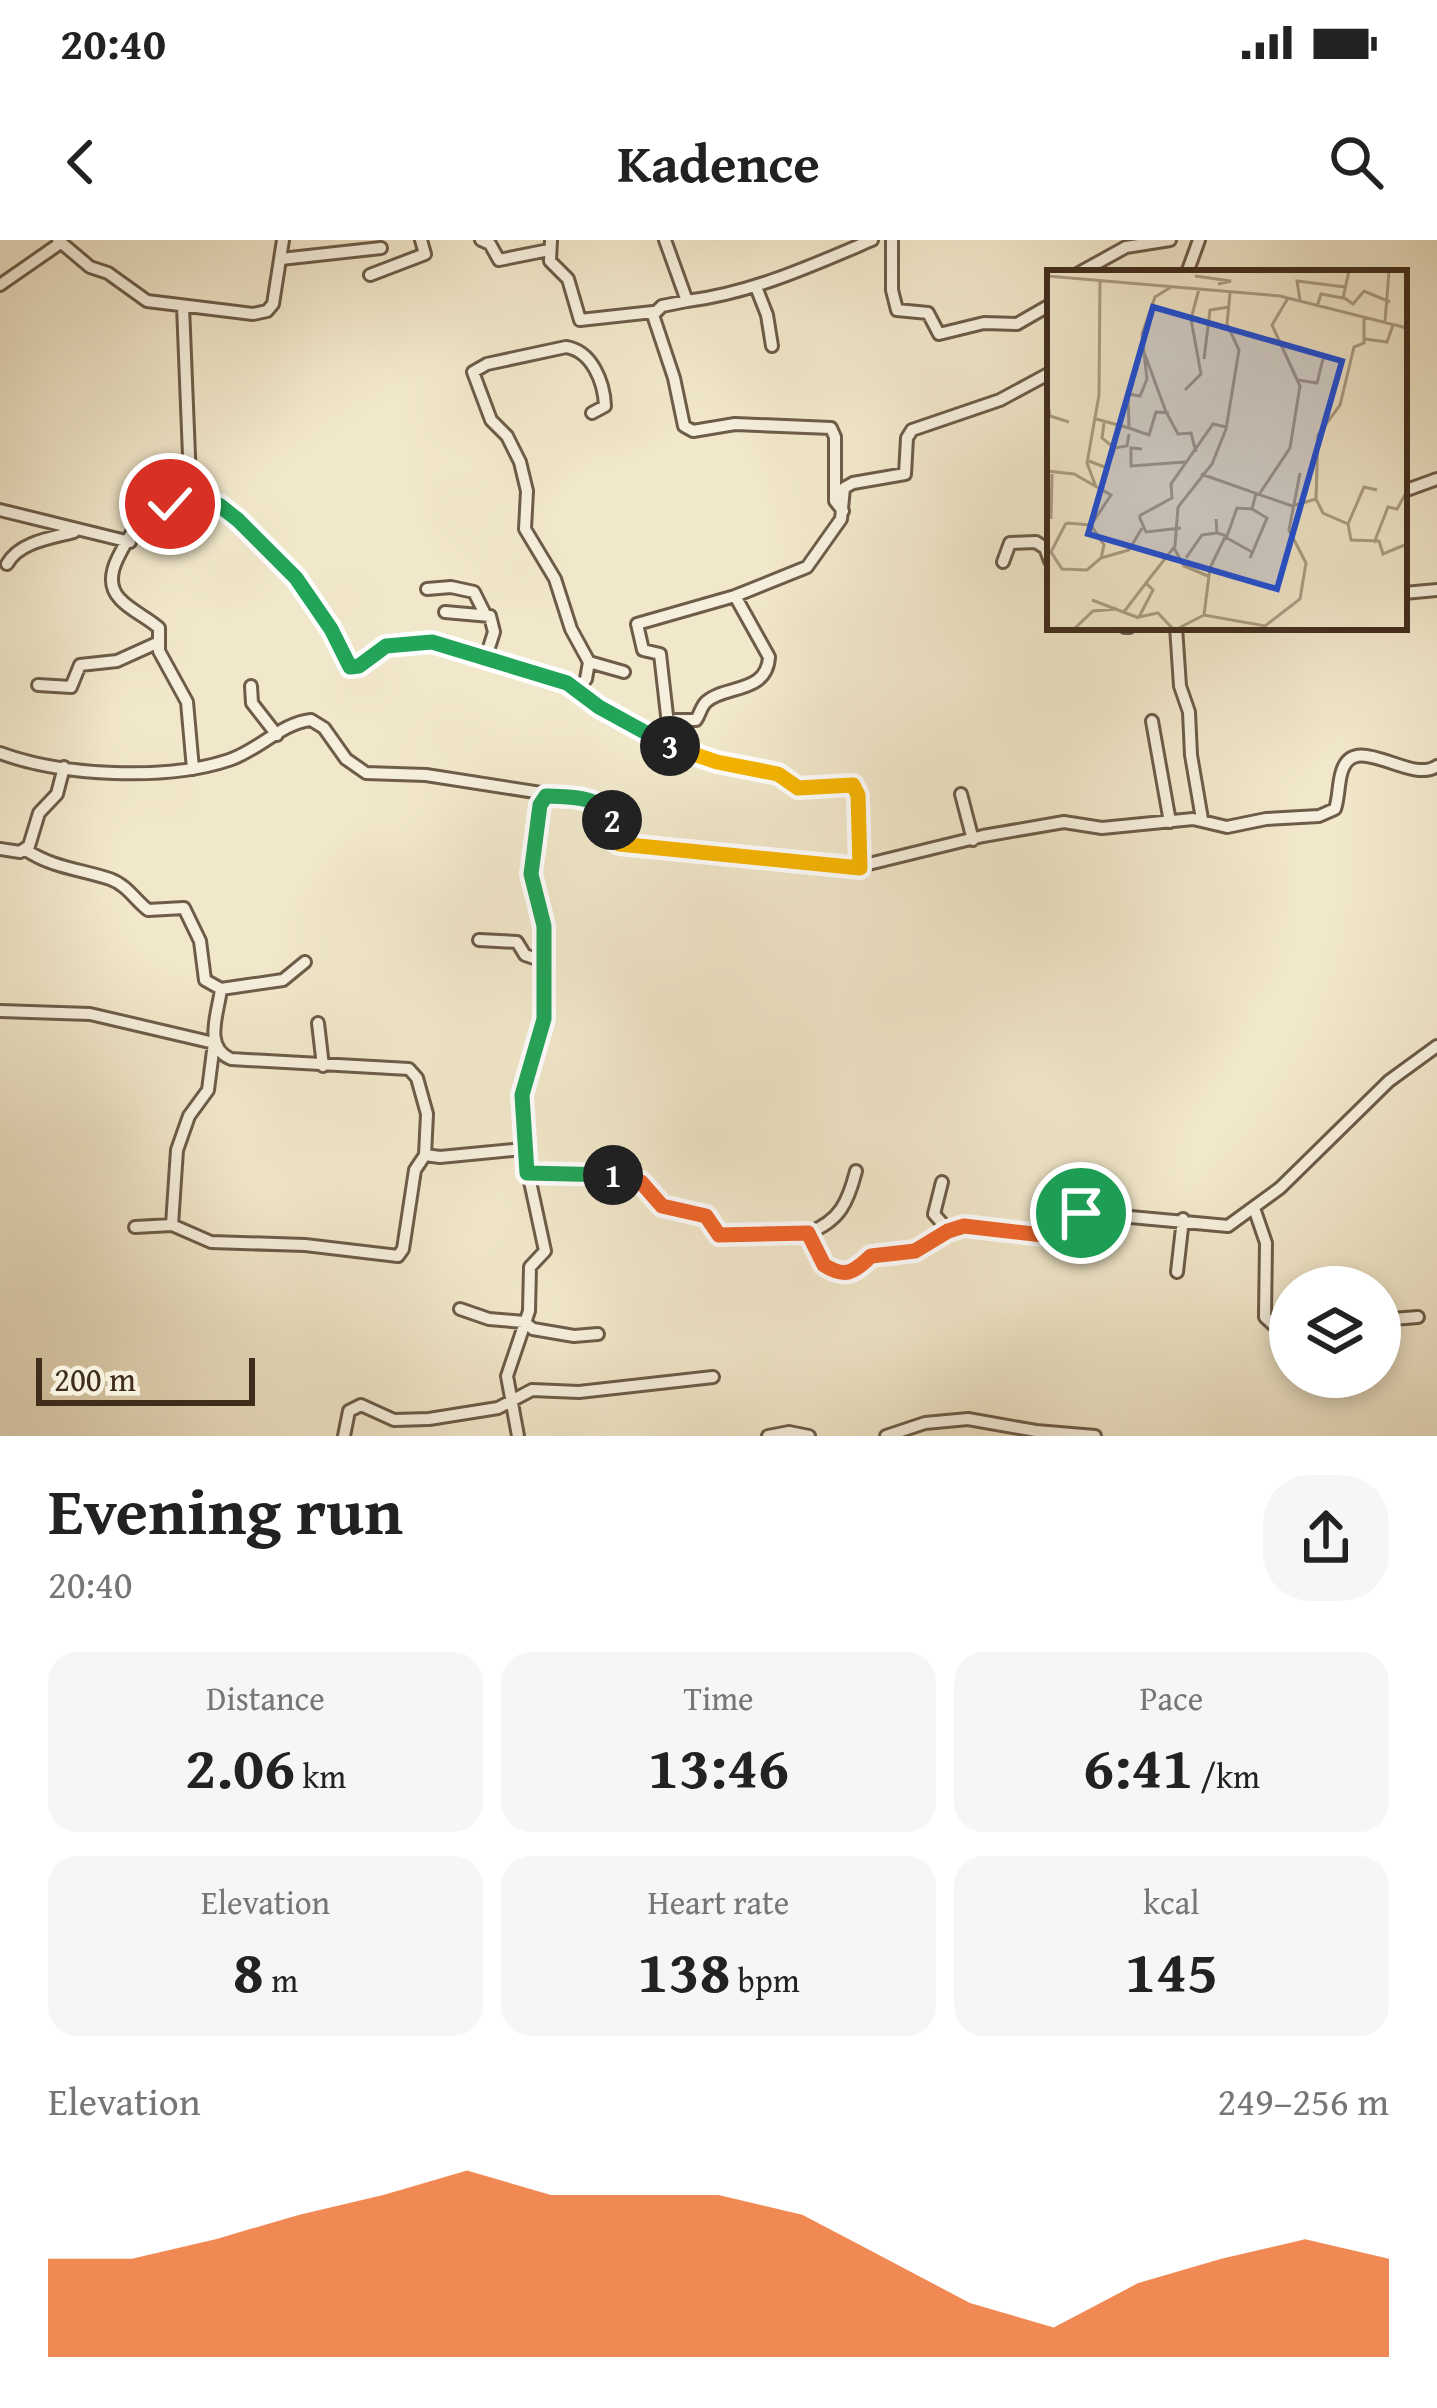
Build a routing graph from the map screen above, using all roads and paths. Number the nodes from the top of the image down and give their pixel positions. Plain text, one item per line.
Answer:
1 (284, 240) edge
2 (343, 240) edge
3 (421, 240) edge
4 (481, 240) edge
5 (519, 240) edge
6 (665, 240) edge
7 (872, 240) edge
8 (892, 240) edge
9 (1171, 240) edge
10 (1199, 240) edge
11 (58, 242) edge
12 (380, 244) edge
13 (550, 245) edge
14 (344, 254) junction
15 (521, 258) junction
16 (281, 259) junction
17 (386, 269) junction
18 (1084, 270) edge
19 (1188, 270) edge
20 (370, 275) dead end
21 (0, 285) edge
22 (756, 287) junction
23 (687, 301) junction
24 (183, 306) junction
25 (1047, 307) edge
26 (653, 312) junction
27 (772, 346) dead end
28 (1047, 375) edge
29 (592, 413) dead end
30 (1437, 479) edge
31 (1407, 489) edge
32 (191, 506) junction
33 (0, 510) edge
34 (844, 511) junction
35 (78, 532) junction
36 (130, 542) junction
37 (1047, 554) edge
38 (1003, 562) dead end
39 (7, 564) dead end
40 (427, 589) dead end
41 (1437, 590) edge
42 (1407, 593) edge
43 (735, 596) junction
44 (445, 612) dead end
45 (485, 614) junction
46 (1176, 630) edge
47 (159, 642) junction
48 (485, 660) junction
49 (590, 662) junction
50 (624, 671) dead end
51 (38, 685) dead end
52 (251, 686) dead end
53 (577, 689) junction
54 (1152, 722) dead end
55 (668, 724) junction
56 (657, 735) junction
57 (277, 736) junction
58 (0, 753) edge
59 (1437, 766) edge
60 (64, 767) junction
61 (193, 769) junction
62 (961, 794) dead end
63 (546, 796) junction
64 (1202, 820) junction
65 (1170, 822) junction
66 (973, 840) junction
67 (0, 849) edge
68 (26, 850) junction
69 (860, 868) junction
70 (479, 940) dead end
71 (543, 961) junction
72 (305, 962) dead end
73 (221, 989) junction
74 (0, 1011) edge
75 (318, 1023) dead end
76 (214, 1042) junction
77 (1437, 1046) edge
78 (323, 1066) junction
79 (523, 1149) junction
80 (425, 1156) junction
81 (856, 1171) dead end
82 (527, 1173) junction
83 (943, 1182) dead end
84 (1254, 1208) junction
85 (1183, 1219) junction
86 (172, 1225) junction
87 (135, 1227) dead end
88 (948, 1231) junction
89 (808, 1233) junction
90 (1177, 1272) dead end
91 (460, 1309) dead end
92 (1418, 1317) dead end
93 (1401, 1318) edge
94 (1269, 1321) edge
95 (524, 1322) junction
96 (598, 1334) dead end
97 (712, 1377) dead end
98 (513, 1402) junction
99 (892, 1435) edge
100 (344, 1436) edge
101 (518, 1436) edge
102 (768, 1436) edge
103 (809, 1436) edge
104 (1095, 1436) edge

1 - 16 street
2 - 14 street
3 - 17 street
4 - 15 street
5 - 15 street
6 - 23 street
7 - 22 street
8 - 25 street
9 - 18 street
10 - 19 street
11 - 21 street
11 - 24 street
12 - 14 street
12 - 17 street
13 - 15 street
13 - 26 street
14 - 16 street
16 - 24 street
17 - 20 street
22 - 23 street
22 - 27 street
23 - 26 street
24 - 32 street
26 - 34 street
28 - 34 street
29 - 49 street
30 - 31 street
32 - 36 street
32 - 48 street
33 - 35 street
34 - 43 street
35 - 36 street
35 - 39 street
36 - 47 street
37 - 38 street
40 - 45 street
41 - 42 street
43 - 55 street
43 - 55 street
44 - 45 street
45 - 48 street
46 - 64 street
47 - 51 street
47 - 61 street
48 - 53 street
49 - 50 street
49 - 53 street
52 - 57 street
53 - 56 street
54 - 65 street
55 - 56 street
56 - 69 street
57 - 61 street
57 - 63 street
58 - 60 street
59 - 64 street
60 - 61 street
60 - 68 street
62 - 66 street
63 - 69 street
63 - 71 street
64 - 65 street
65 - 66 street
66 - 69 street
67 - 68 street
68 - 73 street
70 - 71 street
71 - 79 street
72 - 73 street
73 - 76 street
74 - 76 street
75 - 78 street
76 - 78 street
76 - 86 street
77 - 84 street
78 - 80 street
79 - 80 street
79 - 82 street
80 - 86 street
81 - 89 street
82 - 89 street
82 - 95 street
83 - 88 street
84 - 85 street
84 - 94 street
85 - 88 street
85 - 90 street
86 - 87 street
88 - 89 street
91 - 95 street
92 - 93 street
95 - 96 street
95 - 98 street
97 - 98 street
98 - 100 street
98 - 101 street
99 - 104 street
102 - 103 street

